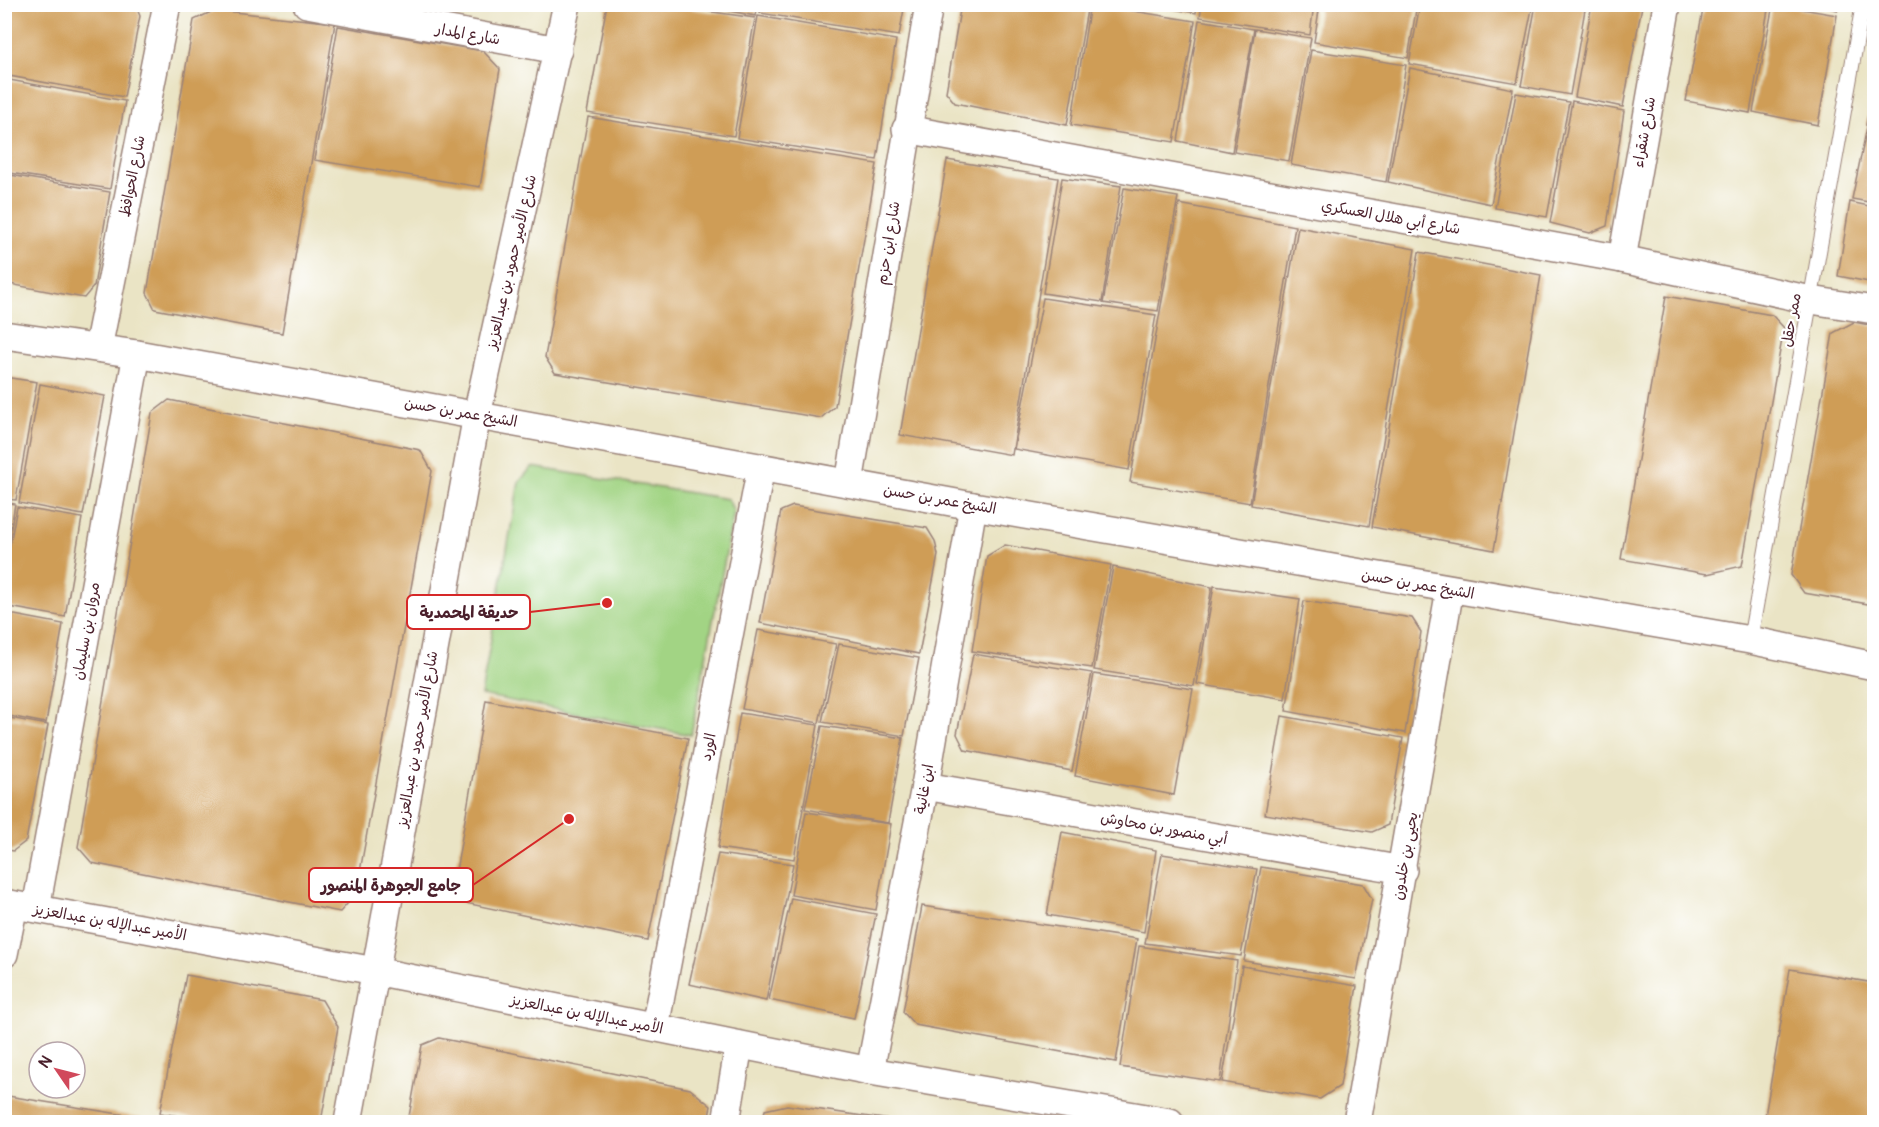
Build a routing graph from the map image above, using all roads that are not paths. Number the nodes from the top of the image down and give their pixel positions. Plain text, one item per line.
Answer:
1 (167, 4) edge
2 (307, 4) edge
3 (567, 4) edge
4 (929, 4) edge
5 (1667, 4) edge
6 (1863, 4) edge
7 (558, 50) junction
8 (906, 129) junction
9 (1622, 260) junction
10 (1811, 300) junction
11 (1875, 310) edge
12 (4, 334) edge
13 (98, 348) junction
14 (137, 354) junction
15 (477, 415) junction
16 (761, 467) junction
17 (849, 483) junction
18 (973, 506) junction
19 (1450, 589) junction
20 (1750, 640) junction
21 (1875, 666) edge
22 (925, 786) junction
23 (1403, 870) junction
24 (18, 905) edge
25 (4, 954) edge
26 (375, 971) junction
27 (655, 1027) junction
28 (739, 1045) junction
29 (870, 1071) junction
30 (348, 1122) edge
31 (726, 1122) edge
32 (1170, 1122) edge
33 (1357, 1122) edge

1 - 13 street, شارع الحوافظ
2 - 7 street, شارع المدار
3 - 7 street, شارع الأمير حمود بن عبدالعزيز
4 - 8 street, شارع ابن حزم
5 - 9 street, شارع شقراء
6 - 10 lane, ممر حقل
7 - 15 street, شارع الأمير حمود بن عبدالعزيز
8 - 9 street, شارع أبي هلال العسكري
8 - 17 street, شارع ابن حزم
9 - 10 street, شارع أبي هلال العسكري
10 - 11 street, شارع أبي هلال العسكري
10 - 20 lane, ممر حقل
12 - 13 street, الشيخ عمر بن حسن
13 - 14 street, الشيخ عمر بن حسن
14 - 15 street, الشيخ عمر بن حسن
14 - 24 street, مروان بن سليمان
15 - 16 street, الشيخ عمر بن حسن
15 - 26 street, شارع الأمير حمود بن عبدالعزيز
16 - 17 street, الشيخ عمر بن حسن
16 - 27 street, الورد
17 - 18 street, الشيخ عمر بن حسن
18 - 19 street, الشيخ عمر بن حسن
18 - 22 street, ابن غانية
19 - 20 street, الشيخ عمر بن حسن
19 - 23 street, يحيى بن خلدون
20 - 21 street, الشيخ عمر بن حسن
22 - 23 street, أبي منصور بن محاوش
22 - 29 street, ابن غانية
23 - 33 street, يحيى بن خلدون
24 - 25 street, مروان بن سليمان
24 - 26 street, الأمير عبدالإله بن عبدالعزيز
26 - 27 street, الأمير عبدالإله بن عبدالعزيز
26 - 30 street, شارع الأمير حمود بن عبدالعزيز
27 - 28 street, الأمير عبدالإله بن عبدالعزيز
28 - 29 street, الأمير عبدالإله بن عبدالعزيز
28 - 31 street
29 - 32 street, الأمير عبدالإله بن عبدالعزيز

